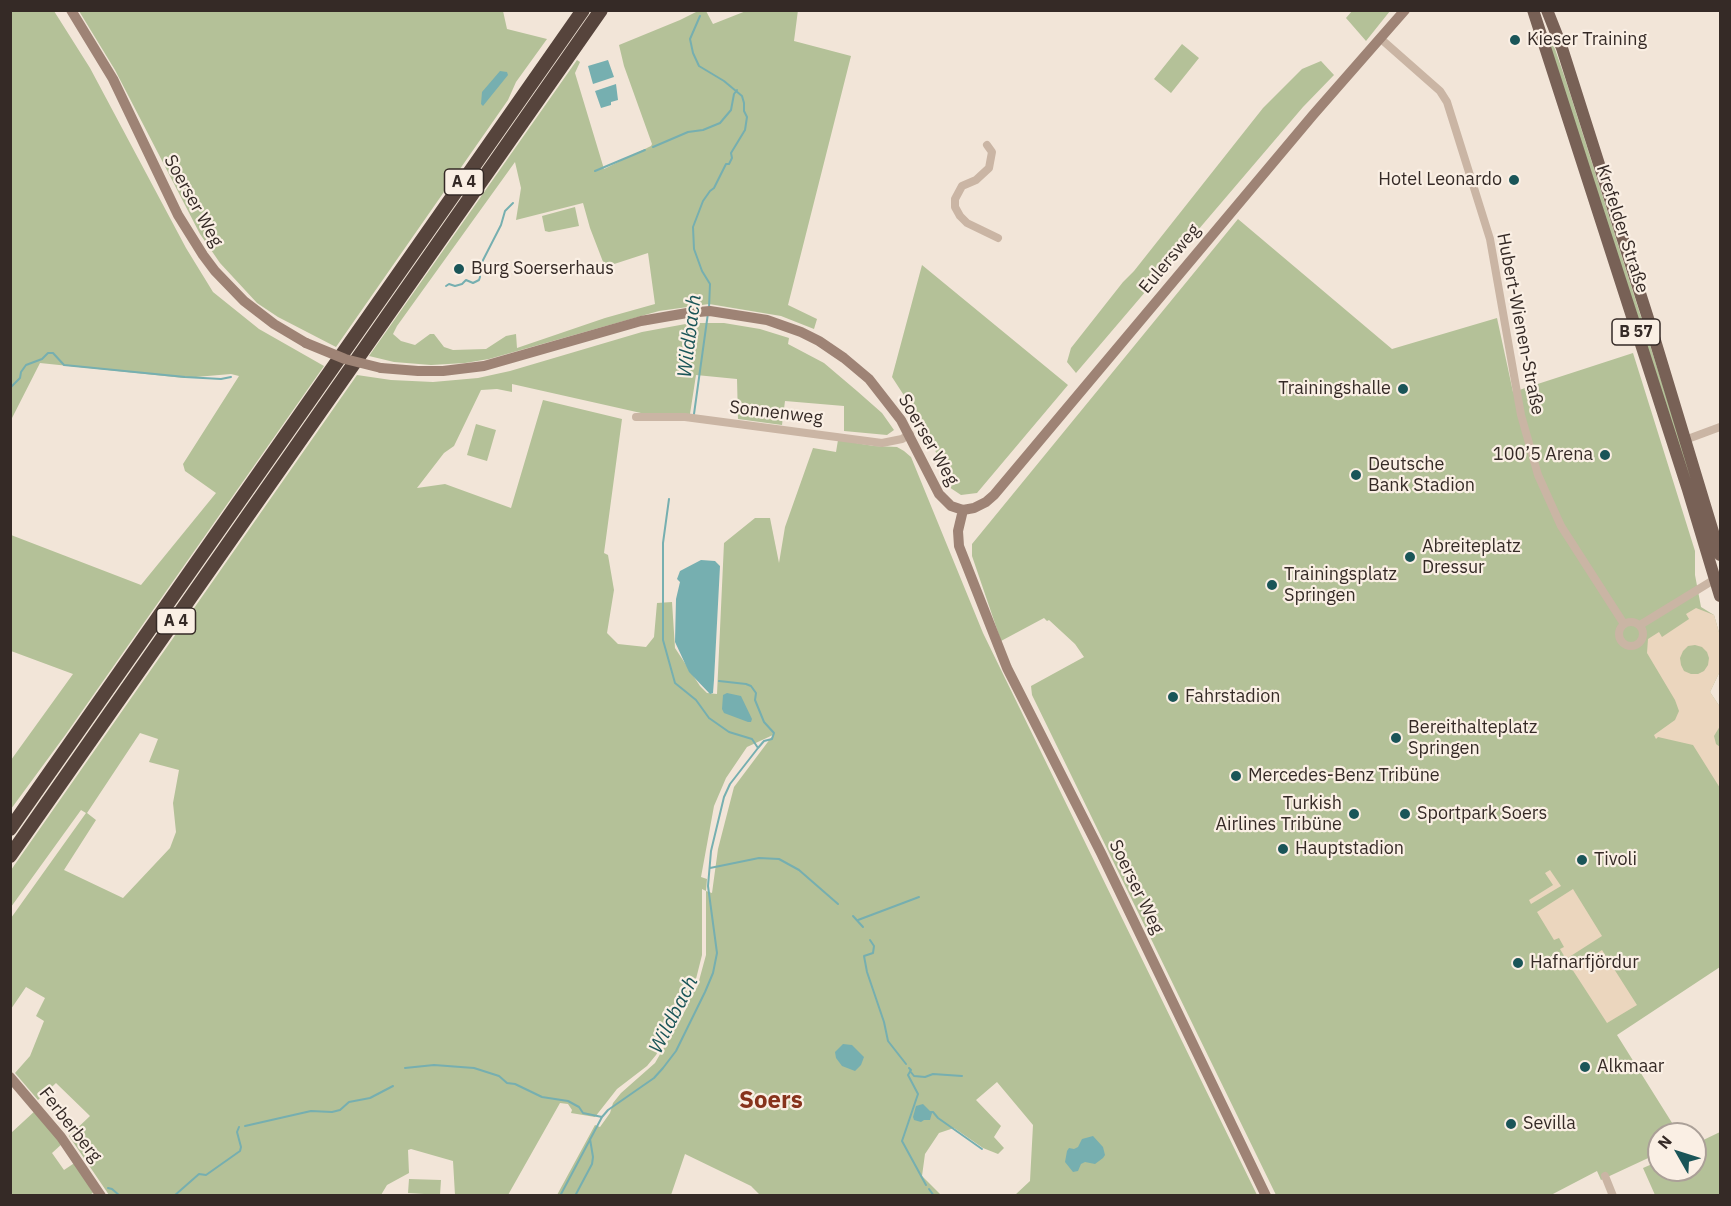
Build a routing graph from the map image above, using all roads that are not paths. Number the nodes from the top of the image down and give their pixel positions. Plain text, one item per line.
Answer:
1 (71, 10) edge
2 (583, 10) edge
3 (601, 10) edge
4 (1533, 10) edge
5 (1547, 10) edge
6 (1401, 14) edge
7 (1381, 39) junction
8 (565, 50) junction
9 (987, 145) dead end
10 (998, 238) dead end
11 (636, 417) dead end
12 (1720, 427) edge
13 (910, 434) junction
14 (1685, 440) junction
15 (963, 510) junction
16 (1720, 555) edge
17 (1718, 577) edge
18 (1720, 596) edge
19 (1624, 624) junction
20 (1640, 625) junction
21 (10, 829) edge
22 (10, 856) edge
23 (10, 1077) edge
24 (1605, 1176) dead end
25 (102, 1196) edge
26 (1266, 1196) edge
27 (1612, 1196) edge

1 - 13 main road, Soerser Weg, bridge
2 - 8 highway, A 4
3 - 8 highway, A 4
4 - 17 main road, Krefelder Straße / B 57
5 - 14 main road, Krefelder Straße / B 57
6 - 7 main road, Eulersweg
7 - 15 main road, Eulersweg
7 - 19 street, Hubert-Wienen-Straße
8 - 21 highway, A 4
8 - 22 highway, A 4
9 - 10 street
11 - 13 street, Sonnenweg
12 - 14 street
13 - 15 main road, Soerser Weg
14 - 16 main road, Krefelder Straße / B 57
15 - 26 main road, Soerser Weg
17 - 18 main road, Krefelder Straße / B 57
17 - 20 street
19 - 20 street
19 - 20 street
23 - 25 main road, Ferberberg
24 - 27 street

